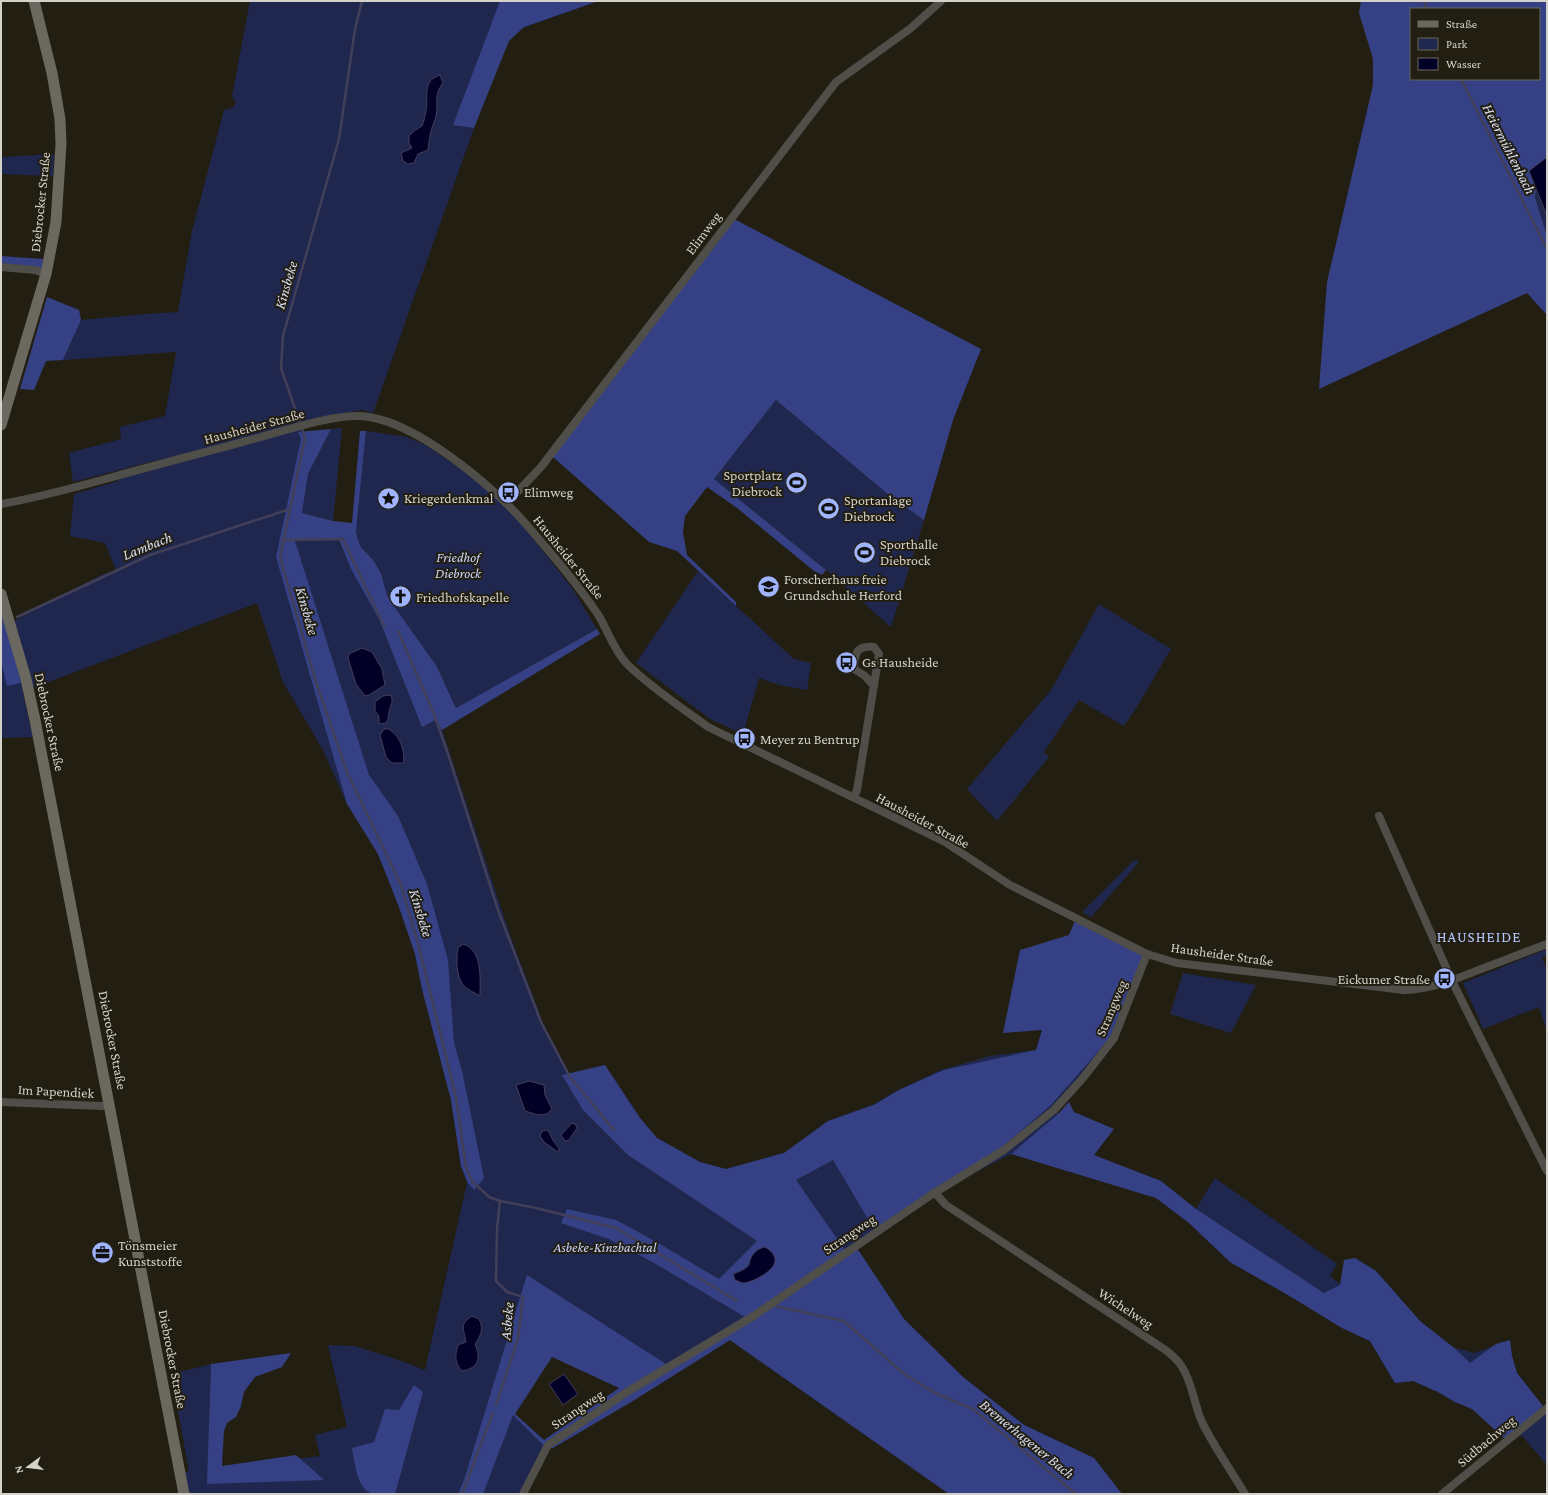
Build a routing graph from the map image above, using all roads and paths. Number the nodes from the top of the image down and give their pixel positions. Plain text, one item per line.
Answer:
1 (34, 1) edge
2 (941, 1) edge
3 (1, 267) edge
4 (46, 274) junction
5 (1, 425) edge
6 (507, 503) junction
7 (1, 504) edge
8 (1, 594) edge
9 (874, 686) junction
10 (854, 797) junction
11 (1379, 816) dead end
12 (1547, 944) edge
13 (1147, 954) junction
14 (1452, 980) junction
15 (1, 1102) edge
16 (110, 1105) junction
17 (1547, 1171) edge
18 (935, 1193) junction
19 (1547, 1408) edge
20 (184, 1494) edge
21 (523, 1494) edge
22 (1245, 1494) edge
23 (1442, 1494) edge

1 - 4 main road, Diebrocker Straße
2 - 6 street, Elimweg
3 - 4 street
4 - 5 main road, Diebrocker Straße
6 - 7 street, Hausheider Straße
6 - 10 street, Hausheider Straße
8 - 16 main road, Diebrocker Straße
9 - 9 street, Hausheider Straße
9 - 10 street, Hausheider Straße
10 - 13 street, Hausheider Straße
11 - 14 street
12 - 14 street, Hausheider Straße
13 - 14 street, Hausheider Straße
13 - 18 street, Strangweg
14 - 17 street
15 - 16 street, Im Papendiek
16 - 20 main road, Diebrocker Straße
18 - 21 street, Strangweg
18 - 22 street, Wichelweg
19 - 23 street, Südbachweg

